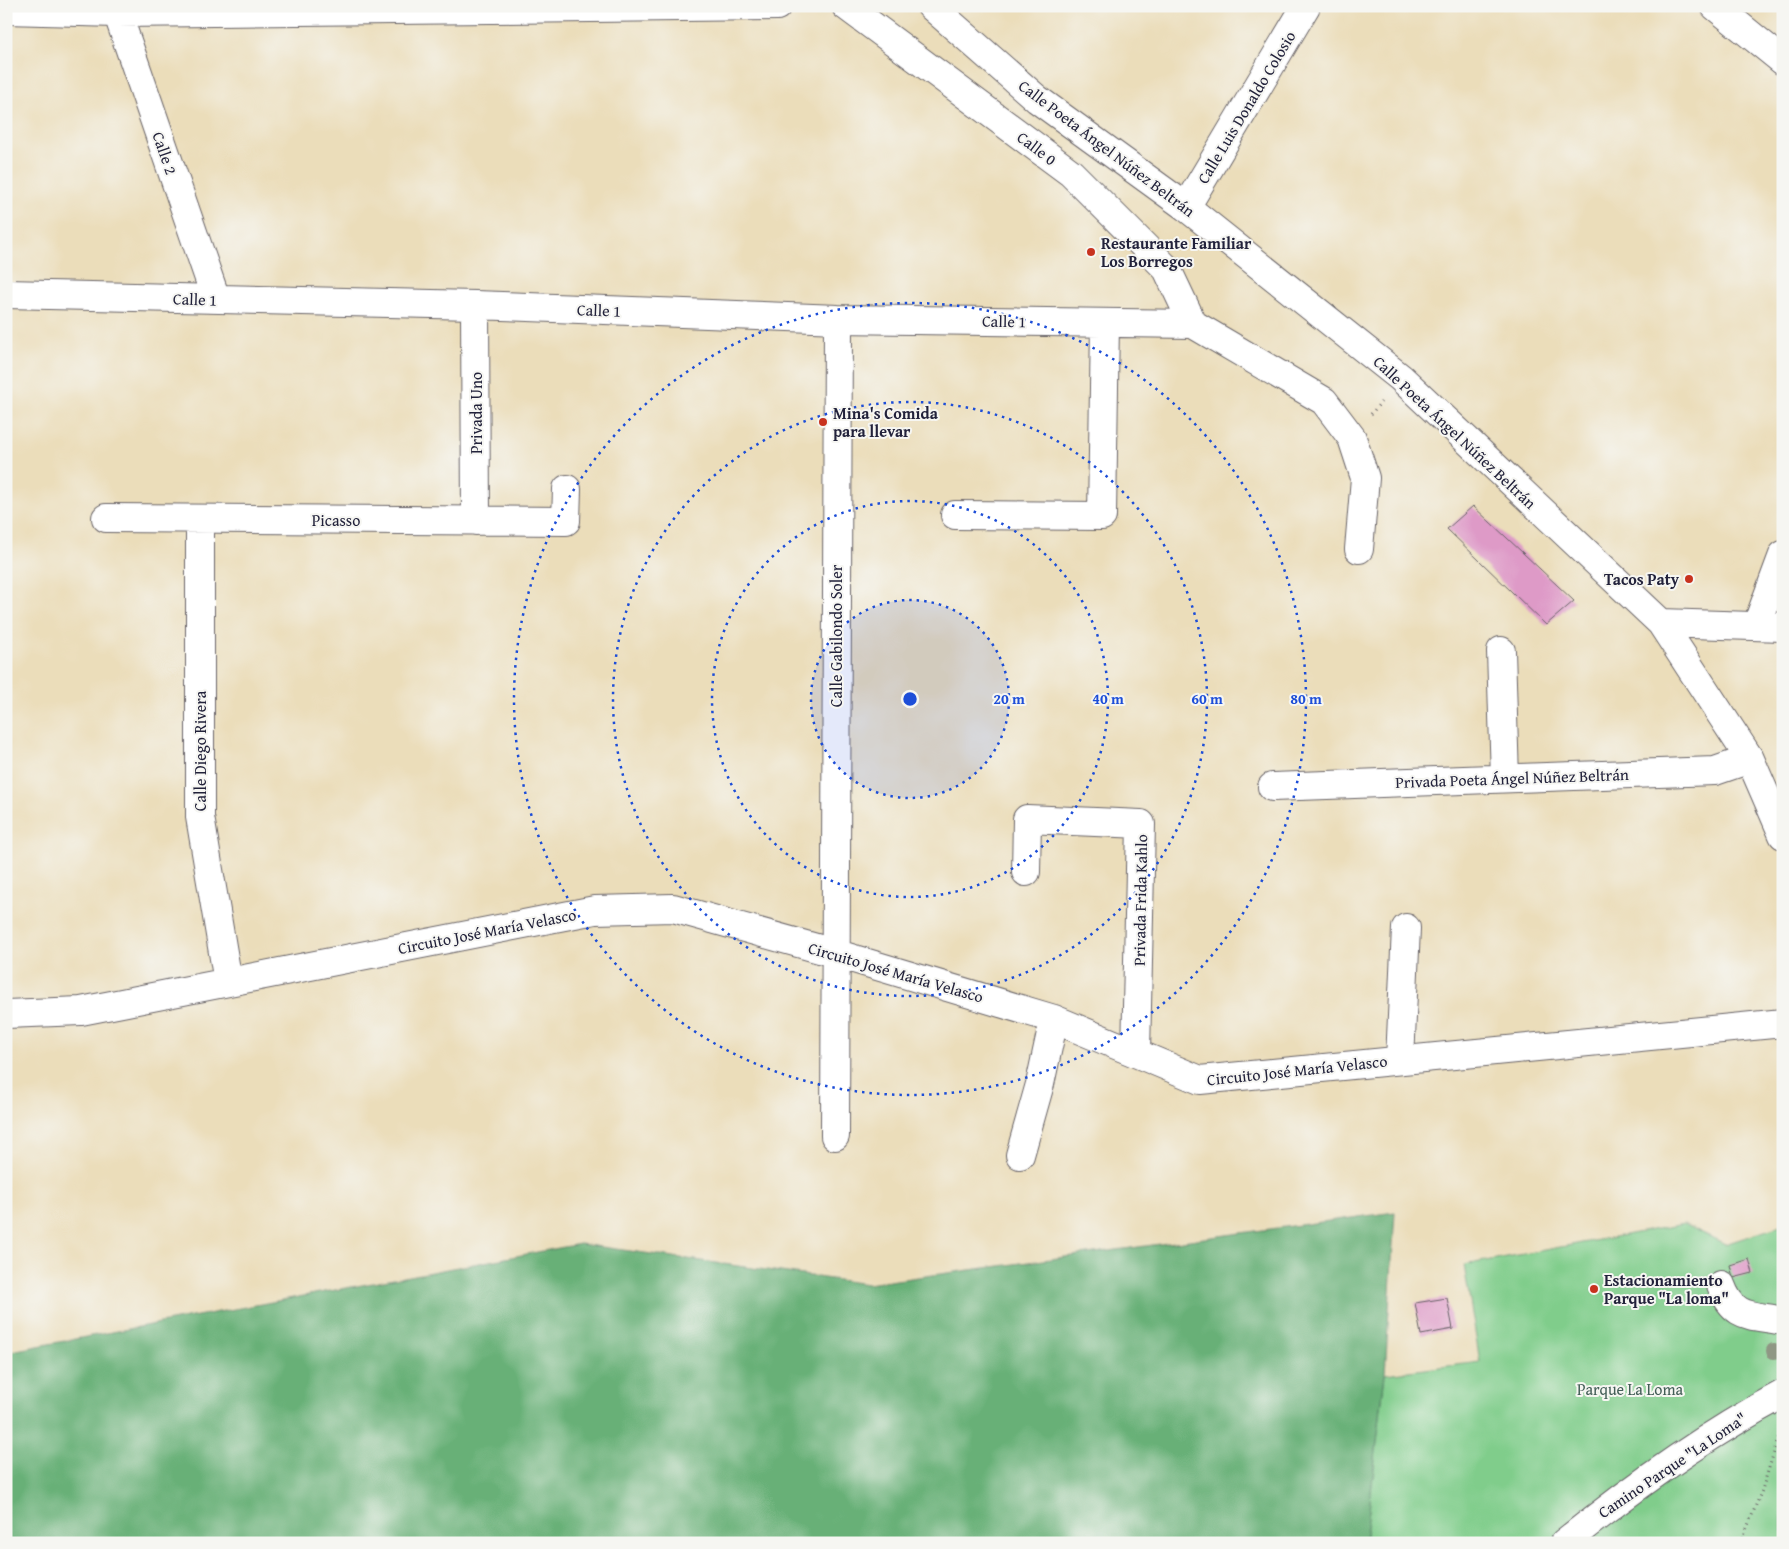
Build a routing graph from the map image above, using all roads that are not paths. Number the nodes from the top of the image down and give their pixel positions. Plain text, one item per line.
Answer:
1 (778, 6) edge
2 (846, 6) edge
3 (931, 6) edge
4 (1306, 6) edge
5 (1715, 6) edge
6 (116, 9) edge
7 (6, 10) edge
8 (1783, 61) edge
9 (1186, 207) junction
10 (6, 294) edge
11 (216, 299) junction
12 (475, 305) junction
13 (838, 319) junction
14 (1105, 323) junction
15 (1192, 324) junction
16 (567, 489) dead end
17 (955, 515) dead end
18 (106, 518) dead end
19 (200, 519) junction
20 (476, 521) junction
21 (1359, 549) dead end
22 (1783, 554) edge
23 (1661, 623) junction
24 (1770, 626) edge
25 (1502, 651) dead end
26 (1750, 759) junction
27 (1506, 778) junction
28 (1272, 787) dead end
29 (1783, 835) edge
30 (1026, 872) dead end
31 (1406, 928) dead end
32 (834, 953) junction
33 (228, 982) junction
34 (6, 1014) edge
35 (1054, 1018) junction
36 (1783, 1022) edge
37 (1136, 1053) junction
38 (1400, 1060) junction
39 (835, 1136) dead end
40 (1020, 1155) dead end
41 (1721, 1285) dead end
42 (1783, 1320) edge
43 (1783, 1394) edge
44 (1564, 1543) edge

1 - 6 street
2 - 15 street, Calle 0
3 - 9 street, Calle Poeta Ángel Núñez Beltrán
4 - 9 street, Calle Luis Donaldo Colosio
5 - 8 street
6 - 7 street
6 - 11 street, Calle 2
9 - 23 street, Calle Poeta Ángel Núñez Beltrán
10 - 11 street, Calle 1
11 - 12 street, Calle 1
12 - 13 street, Calle 1
12 - 20 street, Privada Uno
13 - 14 street, Calle 1
13 - 32 street, Calle Gabilondo Soler
14 - 15 street, Calle 1
14 - 17 street
15 - 21 street
16 - 20 street, Picasso
18 - 19 street, Picasso
19 - 20 street, Picasso
19 - 33 street, Calle Diego Rivera
22 - 24 street
23 - 24 street
23 - 26 street, Calle Poeta Ángel Núñez Beltrán
25 - 27 street
26 - 27 street, Privada Poeta Ángel Núñez Beltrán
26 - 29 street, Calle Poeta Ángel Núñez Beltrán
27 - 28 street, Privada Poeta Ángel Núñez Beltrán
30 - 37 street, Privada Frida Kahlo
31 - 38 street
32 - 33 street, Circuito José María Velasco
32 - 35 street, Circuito José María Velasco
32 - 39 street, Calle Gabilondo Soler
33 - 34 street, Circuito José María Velasco
35 - 37 street, Circuito José María Velasco
35 - 40 street
36 - 38 street, Circuito José María Velasco
37 - 38 street, Circuito José María Velasco
41 - 42 street
43 - 44 street, Camino Parque "La Loma"

